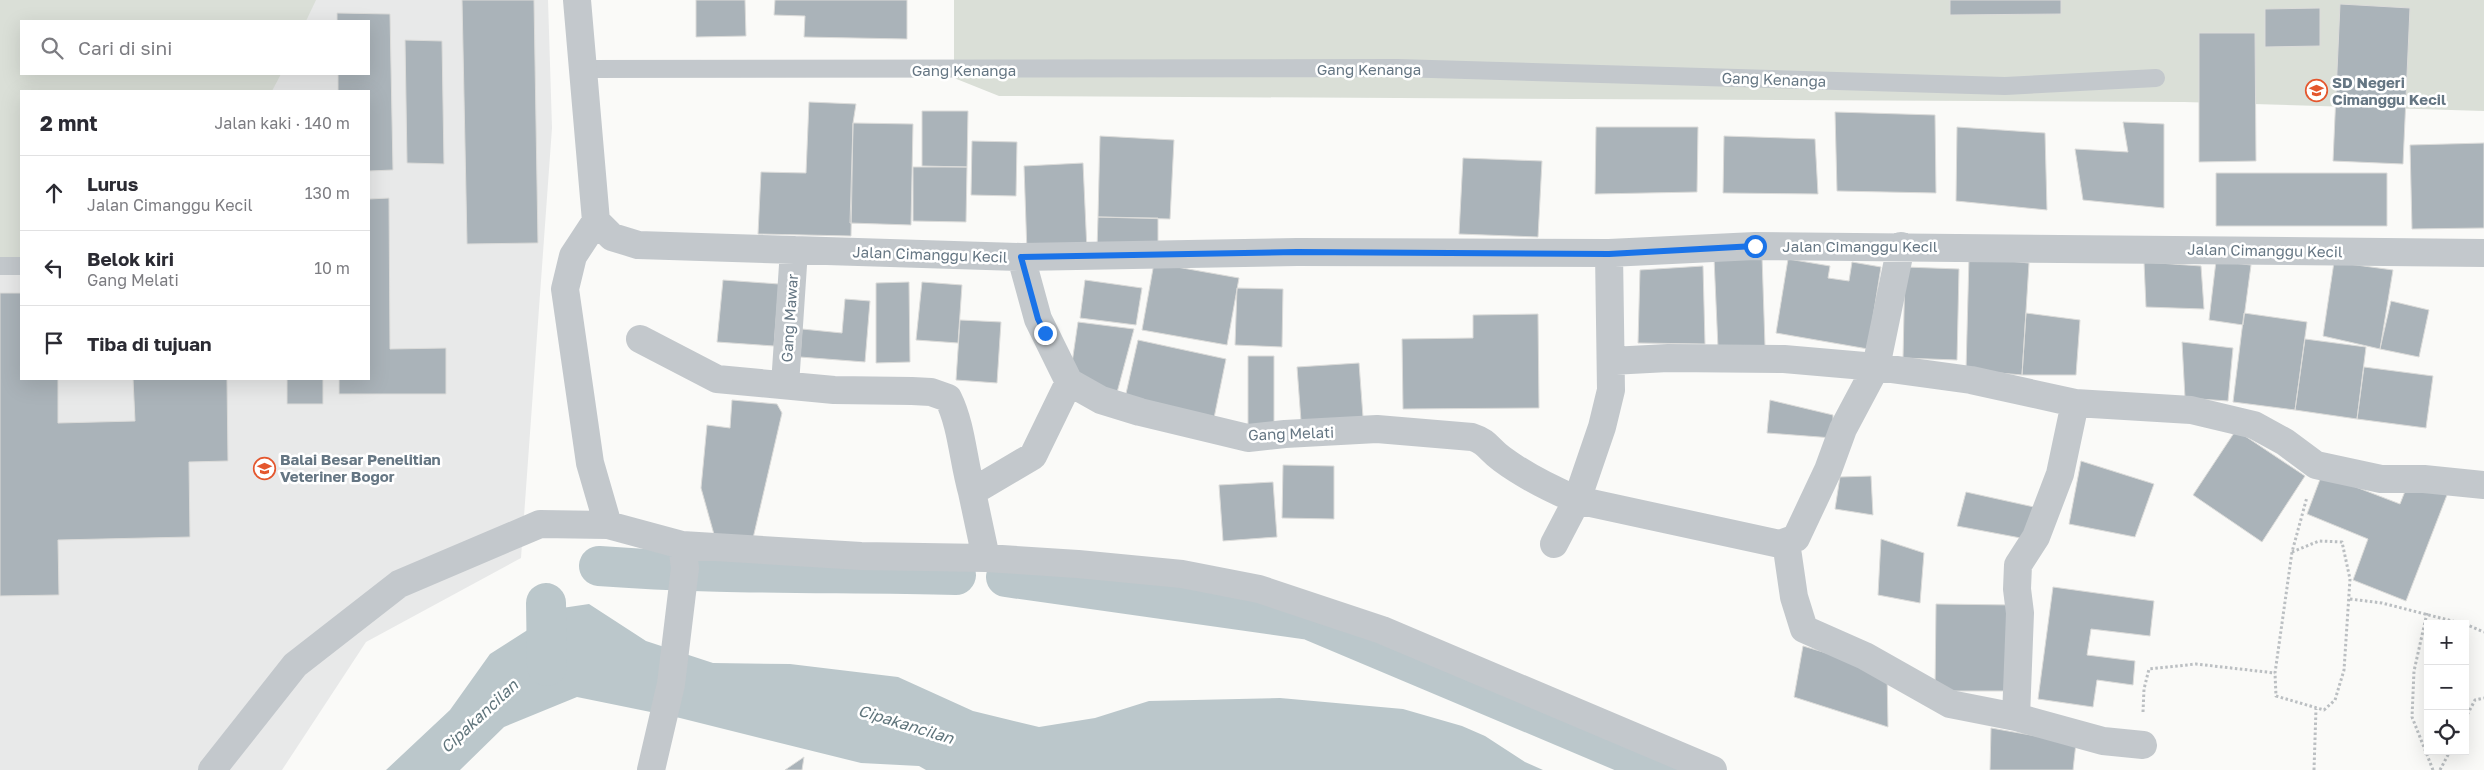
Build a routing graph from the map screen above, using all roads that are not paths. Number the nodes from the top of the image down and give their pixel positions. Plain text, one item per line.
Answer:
1 (577, 0) edge
2 (582, 69) junction
3 (2156, 78) dead end
4 (596, 221) junction
5 (1901, 246) junction
6 (794, 250) junction
7 (2484, 253) edge
8 (1609, 254) junction
9 (1021, 257) junction
10 (0, 266) edge
11 (20, 266) edge
12 (640, 339) dead end
13 (1611, 361) junction
14 (1876, 367) junction
15 (1069, 382) junction
16 (784, 385) junction
17 (2075, 403) junction
18 (2484, 485) edge
19 (972, 492) junction
20 (1576, 500) junction
21 (608, 525) junction
22 (1786, 542) junction
23 (1554, 544) dead end
24 (684, 556) junction
25 (986, 558) junction
26 (2016, 717) junction
27 (2143, 745) road end
28 (212, 770) edge
29 (651, 770) edge
30 (1713, 770) edge

1 - 2 street
2 - 3 lane, Gang Kenanga
2 - 4 street
4 - 6 street, Jalan Cimanggu Kecil
4 - 21 street
5 - 7 street, Jalan Cimanggu Kecil
5 - 8 street, Jalan Cimanggu Kecil
5 - 14 street
6 - 9 street, Jalan Cimanggu Kecil
6 - 16 street, Gang Mawar
8 - 9 street, Jalan Cimanggu Kecil
8 - 13 street
9 - 15 street
10 - 11 lane
12 - 16 street
13 - 14 street
13 - 20 street
14 - 17 street
14 - 22 street
15 - 19 street
15 - 20 street, Gang Melati
16 - 19 street
17 - 18 street
17 - 26 street
19 - 25 street
20 - 22 street, Gang Melati
20 - 23 street
21 - 24 street
21 - 28 street
22 - 26 street
24 - 25 street
24 - 29 street
25 - 30 street
26 - 27 street

